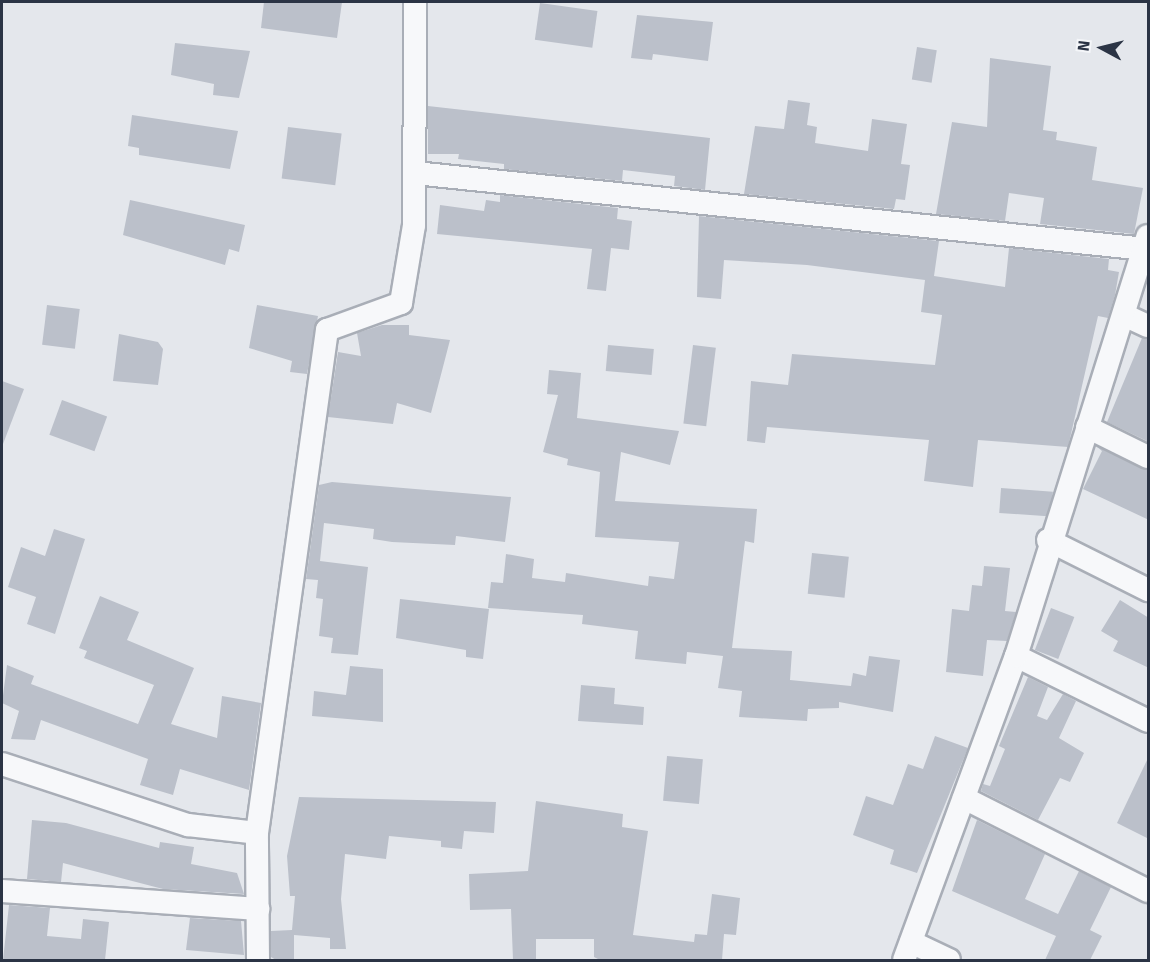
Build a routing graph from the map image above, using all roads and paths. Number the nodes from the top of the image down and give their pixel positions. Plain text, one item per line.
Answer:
1 (415, 2) edge
2 (415, 173) junction
3 (1147, 242) edge
4 (1124, 315) junction
5 (1149, 326) edge
6 (1087, 428) junction
7 (1149, 457) edge
8 (1048, 540) junction
9 (1149, 590) edge
10 (1016, 656) junction
11 (1149, 721) edge
12 (2, 764) edge
13 (964, 798) junction
14 (257, 833) junction
15 (2, 891) edge
16 (1149, 891) edge
17 (258, 909) junction
18 (908, 951) edge
19 (258, 960) edge
20 (949, 960) edge

1 - 2 street
2 - 3 street
2 - 14 street
3 - 4 street
4 - 5 street
4 - 6 street
6 - 7 street
6 - 8 street
8 - 9 street
8 - 10 street
10 - 11 street
10 - 13 street
12 - 14 street
13 - 16 street
13 - 18 street
14 - 17 street
15 - 17 street
17 - 19 street
18 - 20 street

